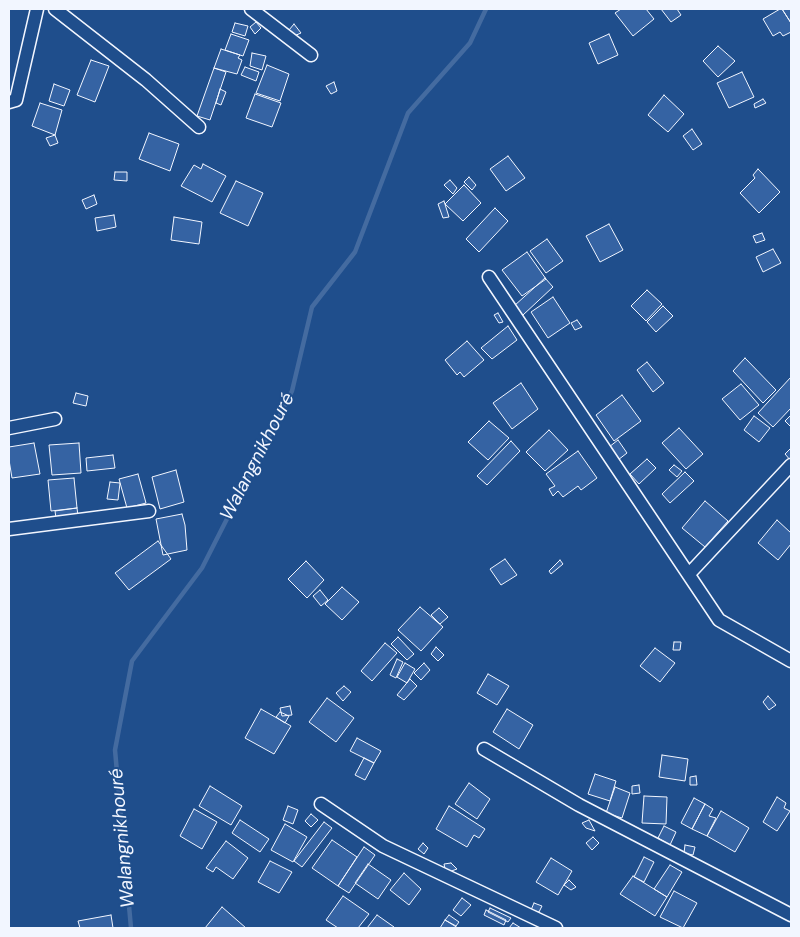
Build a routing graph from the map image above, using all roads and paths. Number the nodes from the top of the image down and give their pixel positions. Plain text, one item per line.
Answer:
1 (36, 9) edge
2 (55, 9) edge
3 (251, 9) edge
4 (311, 55) dead end
5 (9, 102) edge
6 (199, 127) dead end
7 (489, 277) dead end
8 (54, 420) dead end
9 (9, 428) edge
10 (791, 465) edge
11 (149, 511) dead end
12 (9, 529) edge
13 (690, 574) junction
14 (791, 661) edge
15 (484, 749) dead end
16 (321, 804) dead end
17 (791, 915) edge
18 (556, 928) edge

1 - 5 street
2 - 6 street
3 - 4 street
7 - 13 street
8 - 9 street
10 - 13 street
11 - 12 street
13 - 14 street
15 - 17 street
16 - 18 street

